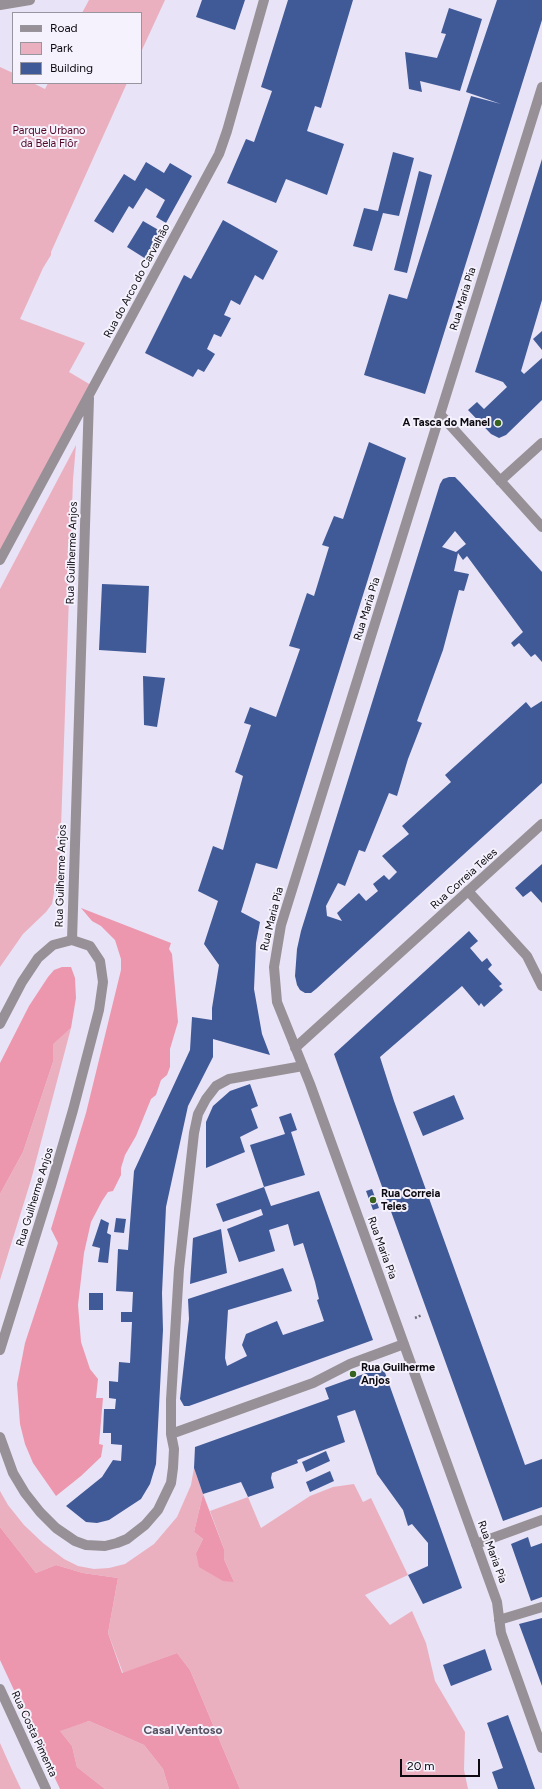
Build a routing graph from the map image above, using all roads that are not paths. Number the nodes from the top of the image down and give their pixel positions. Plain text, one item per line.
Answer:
1 (30, 0) edge
2 (264, 0) edge
3 (0, 5) edge
4 (542, 87) edge
5 (89, 396) junction
6 (440, 414) junction
7 (542, 443) edge
8 (500, 481) junction
9 (542, 527) edge
10 (0, 560) edge
11 (542, 824) edge
12 (468, 891) junction
13 (72, 940) junction
14 (542, 986) edge
15 (0, 1024) edge
16 (295, 1048) junction
17 (303, 1066) junction
18 (404, 1344) junction
19 (0, 1350) edge
20 (171, 1434) junction
21 (0, 1437) edge
22 (542, 1520) edge
23 (476, 1544) junction
24 (542, 1607) edge
25 (499, 1620) junction
26 (0, 1689) edge
27 (542, 1748) edge
28 (46, 1789) edge

1 - 3 street
2 - 5 street, Rua do Arco do Carvalhão
4 - 6 street, Rua Maria Pia
5 - 10 street, Rua do Arco do Carvalhão
5 - 13 street, Rua Guilherme Anjos
6 - 8 street
6 - 16 street, Rua Maria Pia
7 - 8 street
8 - 9 street
11 - 12 street, Rua Correia Teles
12 - 14 street
12 - 16 street, Rua Correia Teles
13 - 15 street
13 - 19 street, Rua Guilherme Anjos
16 - 17 street, Rua Maria Pia
17 - 18 street, Rua Maria Pia
17 - 20 street
18 - 20 street
18 - 23 street, Rua Maria Pia
20 - 21 street
22 - 23 street
23 - 25 street, Rua Maria Pia
24 - 25 street
25 - 27 street, Rua Maria Pia
26 - 28 street, Rua Costa Pimenta

